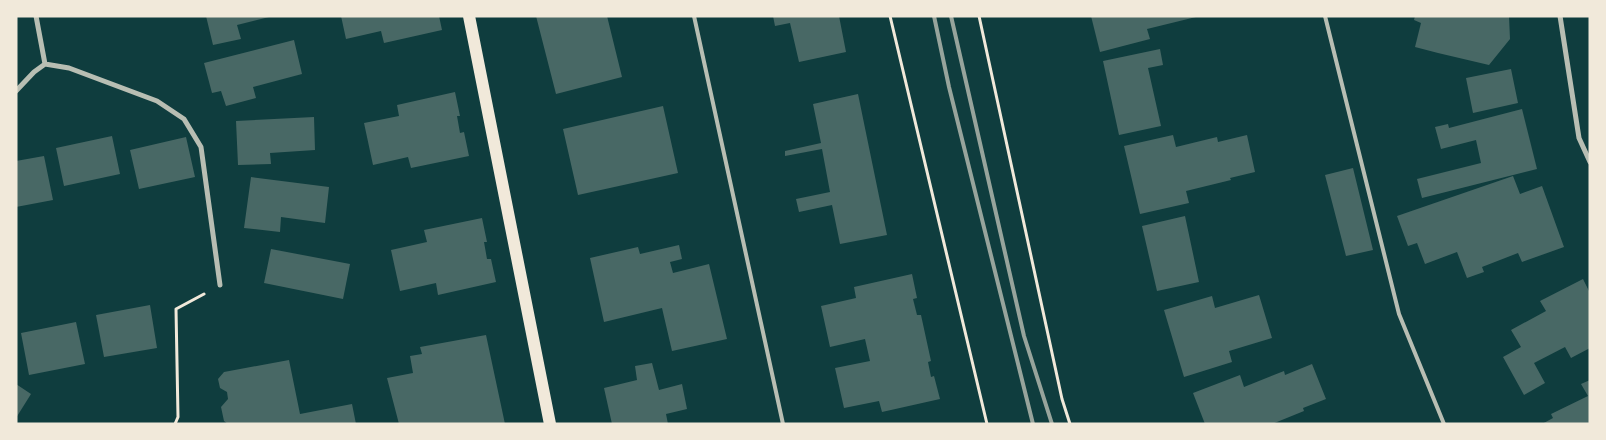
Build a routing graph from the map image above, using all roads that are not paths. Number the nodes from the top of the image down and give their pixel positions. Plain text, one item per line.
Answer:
1 (36, 16) edge
2 (469, 16) edge
3 (694, 16) edge
4 (1326, 16) edge
5 (1560, 16) edge
6 (45, 64) junction
7 (16, 91) edge
8 (1590, 162) edge
9 (220, 285) road end
10 (550, 424) edge
11 (783, 424) edge
12 (1444, 424) edge

1 - 6 street
2 - 10 main road
3 - 11 lane
4 - 12 lane
5 - 8 street
6 - 7 street
6 - 9 street

